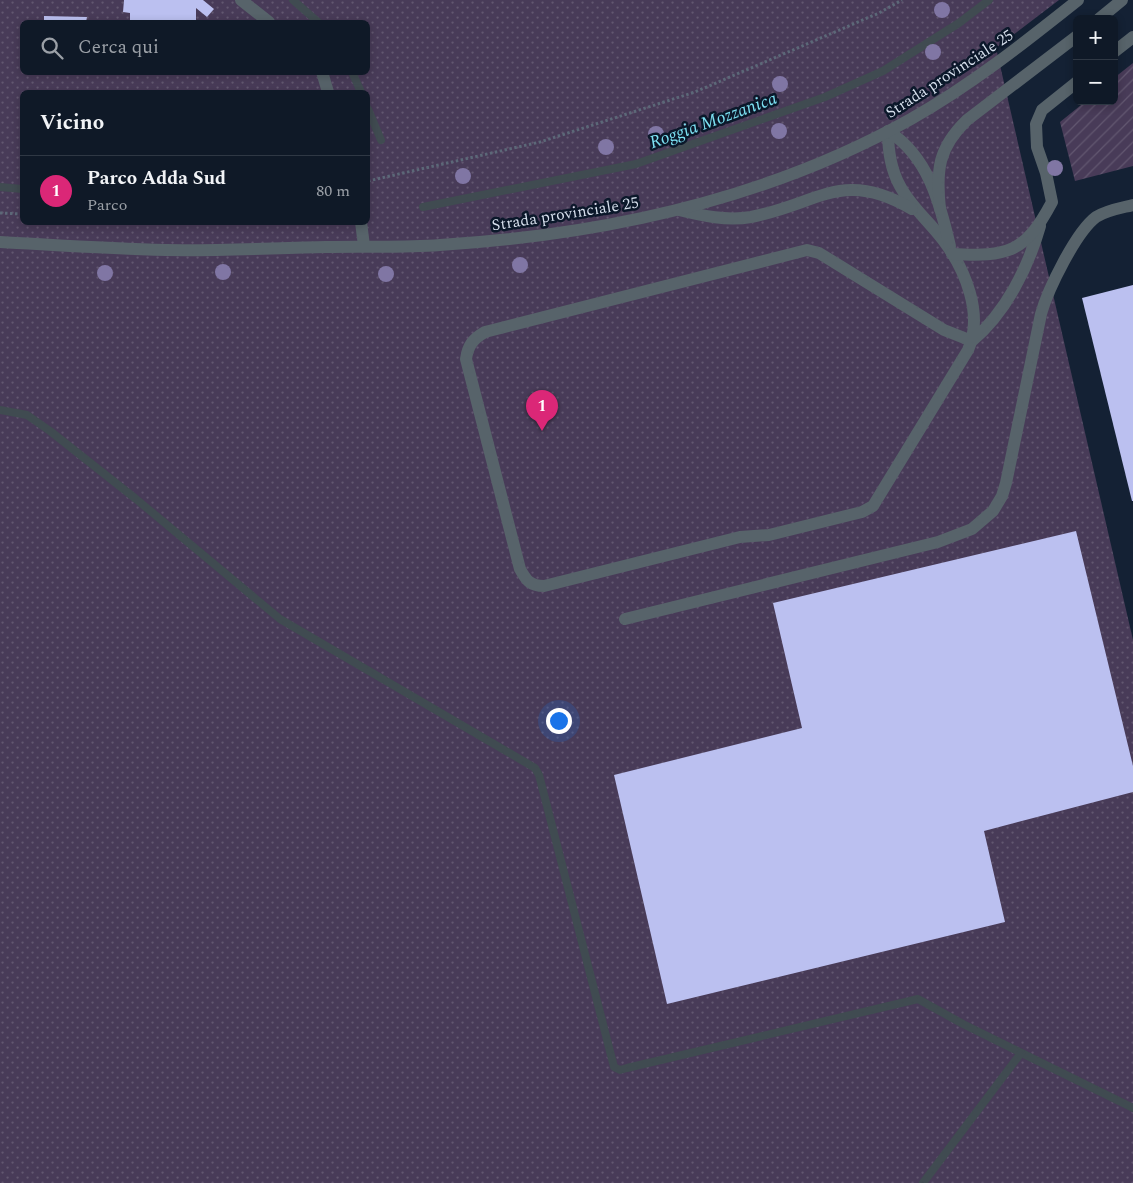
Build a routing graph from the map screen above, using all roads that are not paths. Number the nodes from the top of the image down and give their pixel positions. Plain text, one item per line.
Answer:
1 (241, 0) edge
2 (1078, 0) edge
3 (1122, 0) edge
4 (1103, 15) edge
5 (266, 20) edge
6 (1133, 37) edge
7 (1073, 39) edge
8 (1118, 49) edge
9 (323, 75) edge
10 (1073, 85) edge
11 (327, 90) edge
12 (888, 131) junction
13 (1133, 206) edge
14 (940, 209) junction
15 (679, 210) junction
16 (917, 212) junction
17 (361, 225) edge
18 (1040, 226) junction
19 (0, 242) edge
20 (364, 246) junction
21 (952, 254) junction
22 (972, 341) junction
23 (625, 619) dead end

1 - 5 street
2 - 12 street, Strada provinciale 25
3 - 4 street
6 - 8 street
7 - 14 street
9 - 11 street
10 - 18 street
12 - 14 street
12 - 15 street, Strada provinciale 25
12 - 16 street
13 - 23 street
14 - 21 street
15 - 16 street
15 - 20 street, Strada provinciale 25
16 - 21 street
17 - 20 street
18 - 21 street
18 - 22 street
19 - 20 street, Strada provinciale 25
21 - 22 street
22 - 22 street

